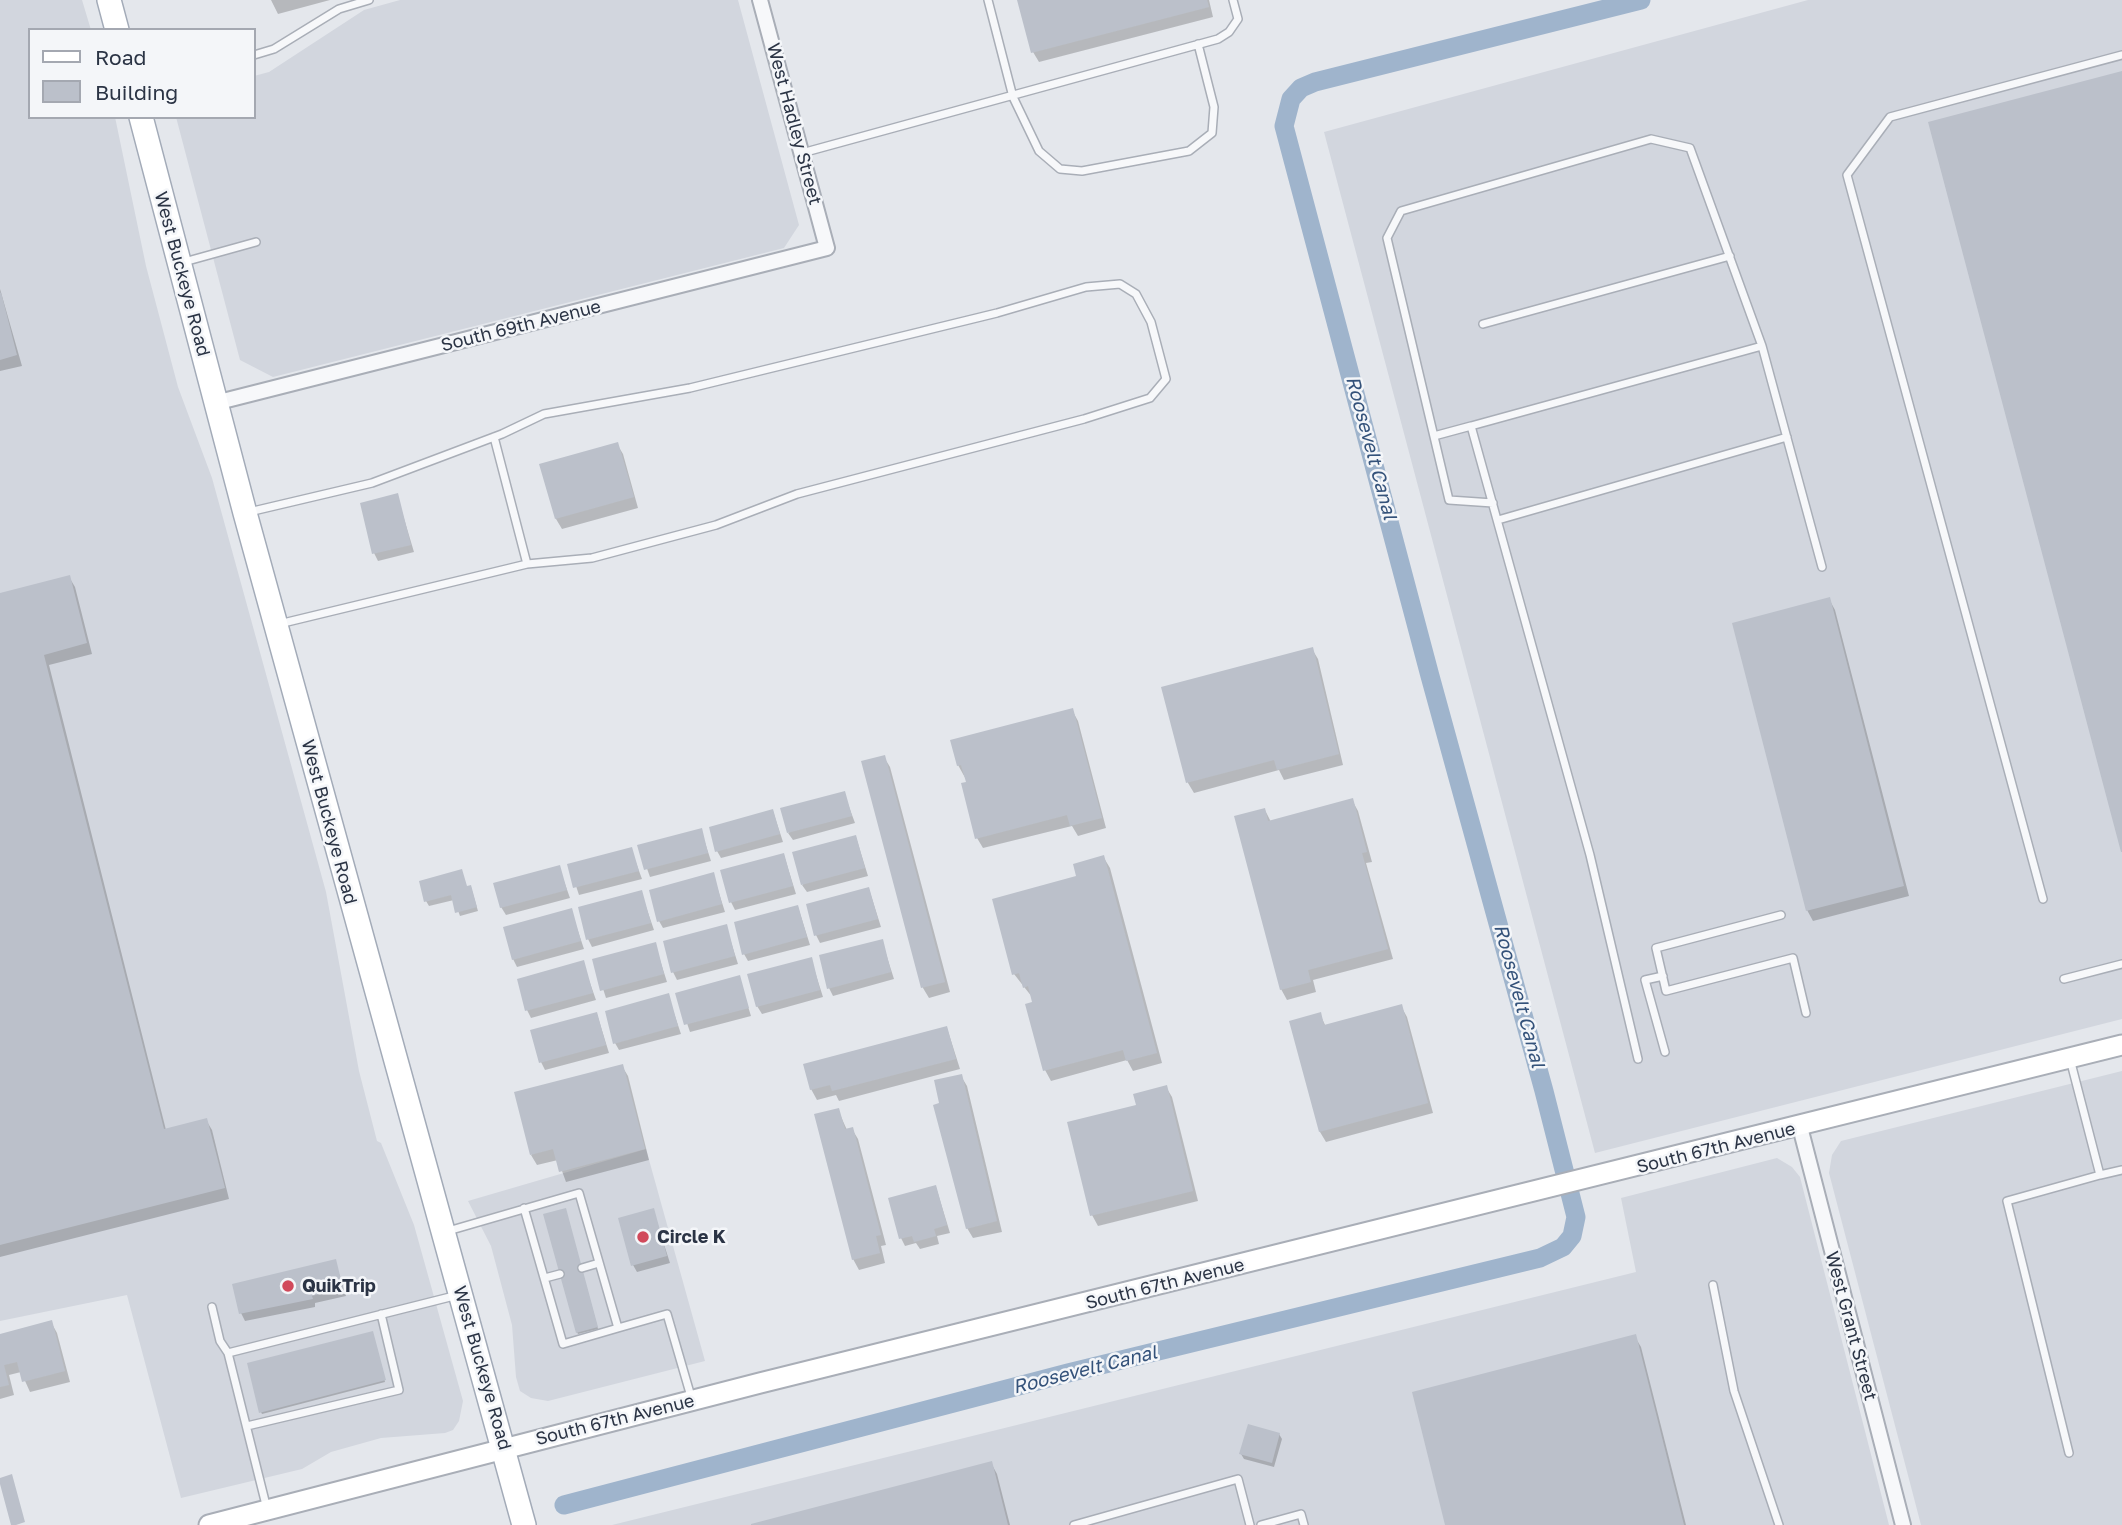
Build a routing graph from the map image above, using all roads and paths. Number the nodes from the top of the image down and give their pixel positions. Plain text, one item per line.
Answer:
1 (109, 0) edge
2 (369, 0) edge
3 (760, 0) edge
4 (988, 0) edge
5 (1233, 0) edge
6 (116, 28) edge
7 (1198, 44) junction
8 (256, 54) edge
9 (2122, 55) edge
10 (1013, 97) junction
11 (142, 119) edge
12 (802, 153) junction
13 (256, 242) dead end
14 (827, 248) joint
15 (1730, 256) junction
16 (180, 263) junction
17 (1483, 324) dead end
18 (1762, 346) junction
19 (215, 403) junction
20 (1471, 426) junction
21 (1434, 436) junction
22 (494, 437) junction
23 (1787, 437) junction
24 (1493, 503) junction
25 (245, 513) junction
26 (1498, 520) junction
27 (527, 564) junction
28 (1822, 567) dead end
29 (275, 625) junction
30 (2043, 899) dead end
31 (1781, 915) dead end
32 (2122, 964) edge
33 (1663, 976) junction
34 (2064, 979) dead end
35 (1806, 1013) dead end
36 (2122, 1045) edge
37 (1665, 1052) dead end
38 (2070, 1058) junction
39 (1637, 1059) dead end
40 (1800, 1127) junction
41 (2122, 1170) edge
42 (2100, 1175) junction
43 (524, 1208) junction
44 (444, 1232) junction
45 (600, 1263) junction
46 (582, 1268) dead end
47 (560, 1274) dead end
48 (545, 1278) junction
49 (1713, 1285) dead end
50 (461, 1294) junction
51 (212, 1307) dead end
52 (381, 1314) junction
53 (618, 1328) junction
54 (228, 1353) junction
55 (693, 1400) junction
56 (247, 1426) junction
57 (504, 1448) junction
58 (2069, 1453) dead end
59 (267, 1510) junction
60 (209, 1525) edge
61 (524, 1525) edge
62 (1074, 1525) edge
63 (1250, 1525) edge
64 (1261, 1525) edge
65 (1304, 1525) edge
66 (1779, 1525) edge
67 (1903, 1525) edge

1 - 6 main road
2 - 8 lane
3 - 12 street, West Hadley Street
4 - 10 lane
5 - 7 lane
7 - 10 lane
7 - 10 lane
9 - 30 lane
10 - 12 lane
11 - 16 main road, West Buckeye Road
12 - 14 street, West Hadley Street
13 - 16 lane
14 - 19 street, South 69th Avenue
15 - 17 lane
15 - 18 lane
15 - 21 lane
16 - 19 main road, West Buckeye Road
18 - 20 lane
18 - 23 lane
19 - 25 main road, West Buckeye Road
20 - 21 lane
20 - 24 lane
21 - 24 lane
22 - 25 lane
22 - 27 lane
22 - 27 lane
23 - 26 lane
23 - 28 lane
24 - 26 lane
25 - 29 main road, West Buckeye Road
26 - 39 lane
27 - 29 lane
29 - 44 main road, West Buckeye Road
31 - 33 lane
32 - 34 lane
33 - 35 lane
33 - 37 lane
36 - 38 main road, South 67th Avenue
38 - 40 main road, South 67th Avenue
38 - 42 lane
40 - 55 main road, South 67th Avenue
40 - 67 street, West Grant Street
41 - 42 lane
42 - 58 lane
43 - 44 lane
43 - 45 lane
43 - 48 lane
44 - 50 main road, West Buckeye Road
45 - 46 lane
45 - 53 lane
47 - 48 lane
48 - 53 lane
49 - 66 lane
50 - 52 lane
50 - 57 main road, West Buckeye Road
51 - 54 lane
52 - 54 lane
52 - 56 lane
53 - 55 lane
54 - 56 lane
55 - 57 main road, South 67th Avenue
56 - 59 lane
57 - 59 main road, South 67th Avenue
57 - 61 main road, West Buckeye Road
59 - 60 main road, South 67th Avenue
62 - 63 lane
64 - 65 lane

